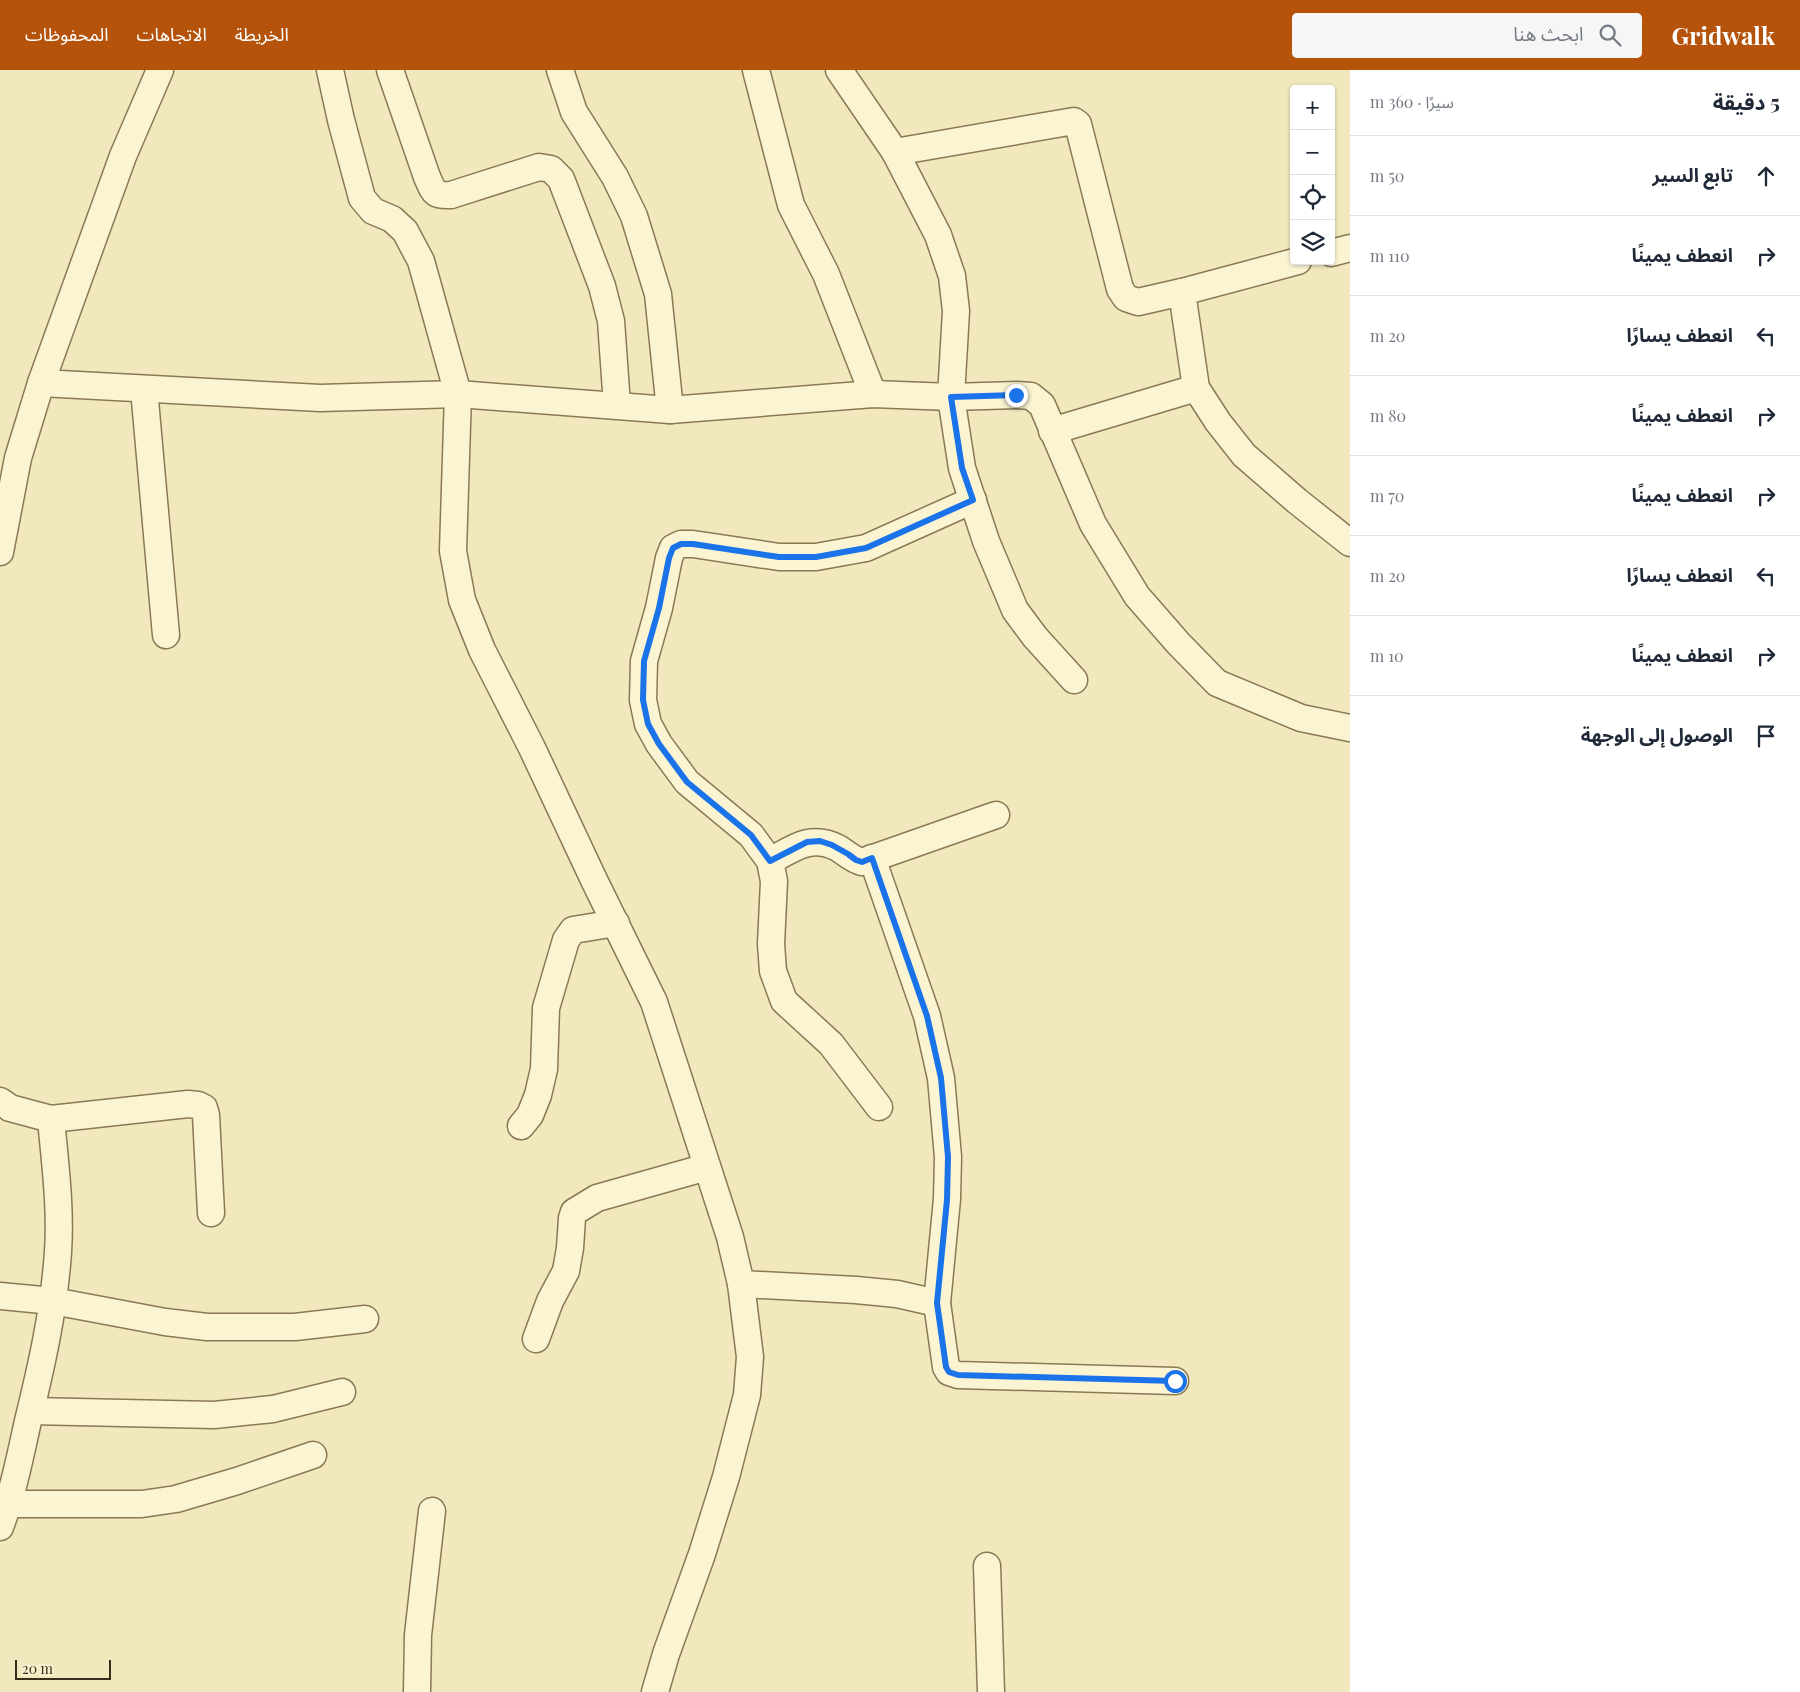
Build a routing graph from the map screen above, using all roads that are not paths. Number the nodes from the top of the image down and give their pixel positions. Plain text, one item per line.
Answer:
1 (160, 70) edge
2 (330, 70) edge
3 (390, 70) edge
4 (560, 70) edge
5 (756, 70) edge
6 (839, 70) edge
7 (895, 152) junction
8 (1350, 248) edge
9 (1335, 252) edge
10 (1290, 263) edge
11 (1182, 292) junction
12 (41, 383) junction
13 (1196, 388) junction
14 (144, 389) junction
15 (458, 394) junction
16 (873, 394) junction
17 (951, 397) junction
18 (617, 405) junction
19 (670, 410) junction
20 (1052, 431) junction
21 (973, 500) junction
22 (1350, 543) edge
23 (0, 552) edge
24 (166, 634) dead end
25 (1074, 680) dead end
26 (1350, 728) edge
27 (996, 815) dead end
28 (872, 858) junction
29 (770, 861) junction
30 (616, 923) junction
31 (0, 1101) edge
32 (879, 1107) dead end
33 (51, 1119) junction
34 (521, 1126) dead end
35 (707, 1167) junction
36 (211, 1213) dead end
37 (741, 1284) junction
38 (0, 1296) edge
39 (53, 1301) junction
40 (937, 1303) junction
41 (365, 1319) dead end
42 (536, 1339) dead end
43 (1175, 1381) dead end
44 (342, 1392) dead end
45 (30, 1411) junction
46 (313, 1455) dead end
47 (432, 1511) dead end
48 (4, 1516) edge
49 (987, 1566) dead end
50 (417, 1692) edge
51 (655, 1692) edge
52 (991, 1692) edge

1 - 12 street
2 - 15 street
3 - 18 street
4 - 19 street
5 - 16 street
6 - 7 street
7 - 11 street
7 - 17 street
8 - 9 street
10 - 11 street
11 - 13 street
12 - 14 street
12 - 23 street
13 - 20 street
13 - 22 street
14 - 15 street
14 - 24 street
15 - 18 street
15 - 30 street
16 - 17 street
16 - 19 street
17 - 20 street
17 - 21 street
18 - 19 street
20 - 26 street
21 - 25 street
21 - 29 street
27 - 28 street
28 - 29 street
28 - 40 street
29 - 32 street
30 - 34 street
30 - 35 street
31 - 33 street
33 - 36 street
33 - 39 street
35 - 37 street
35 - 42 street
37 - 40 street
37 - 51 street
38 - 39 street
39 - 41 street
39 - 45 street
40 - 43 street
44 - 45 street
45 - 48 street
46 - 48 street
47 - 50 street
49 - 52 street

